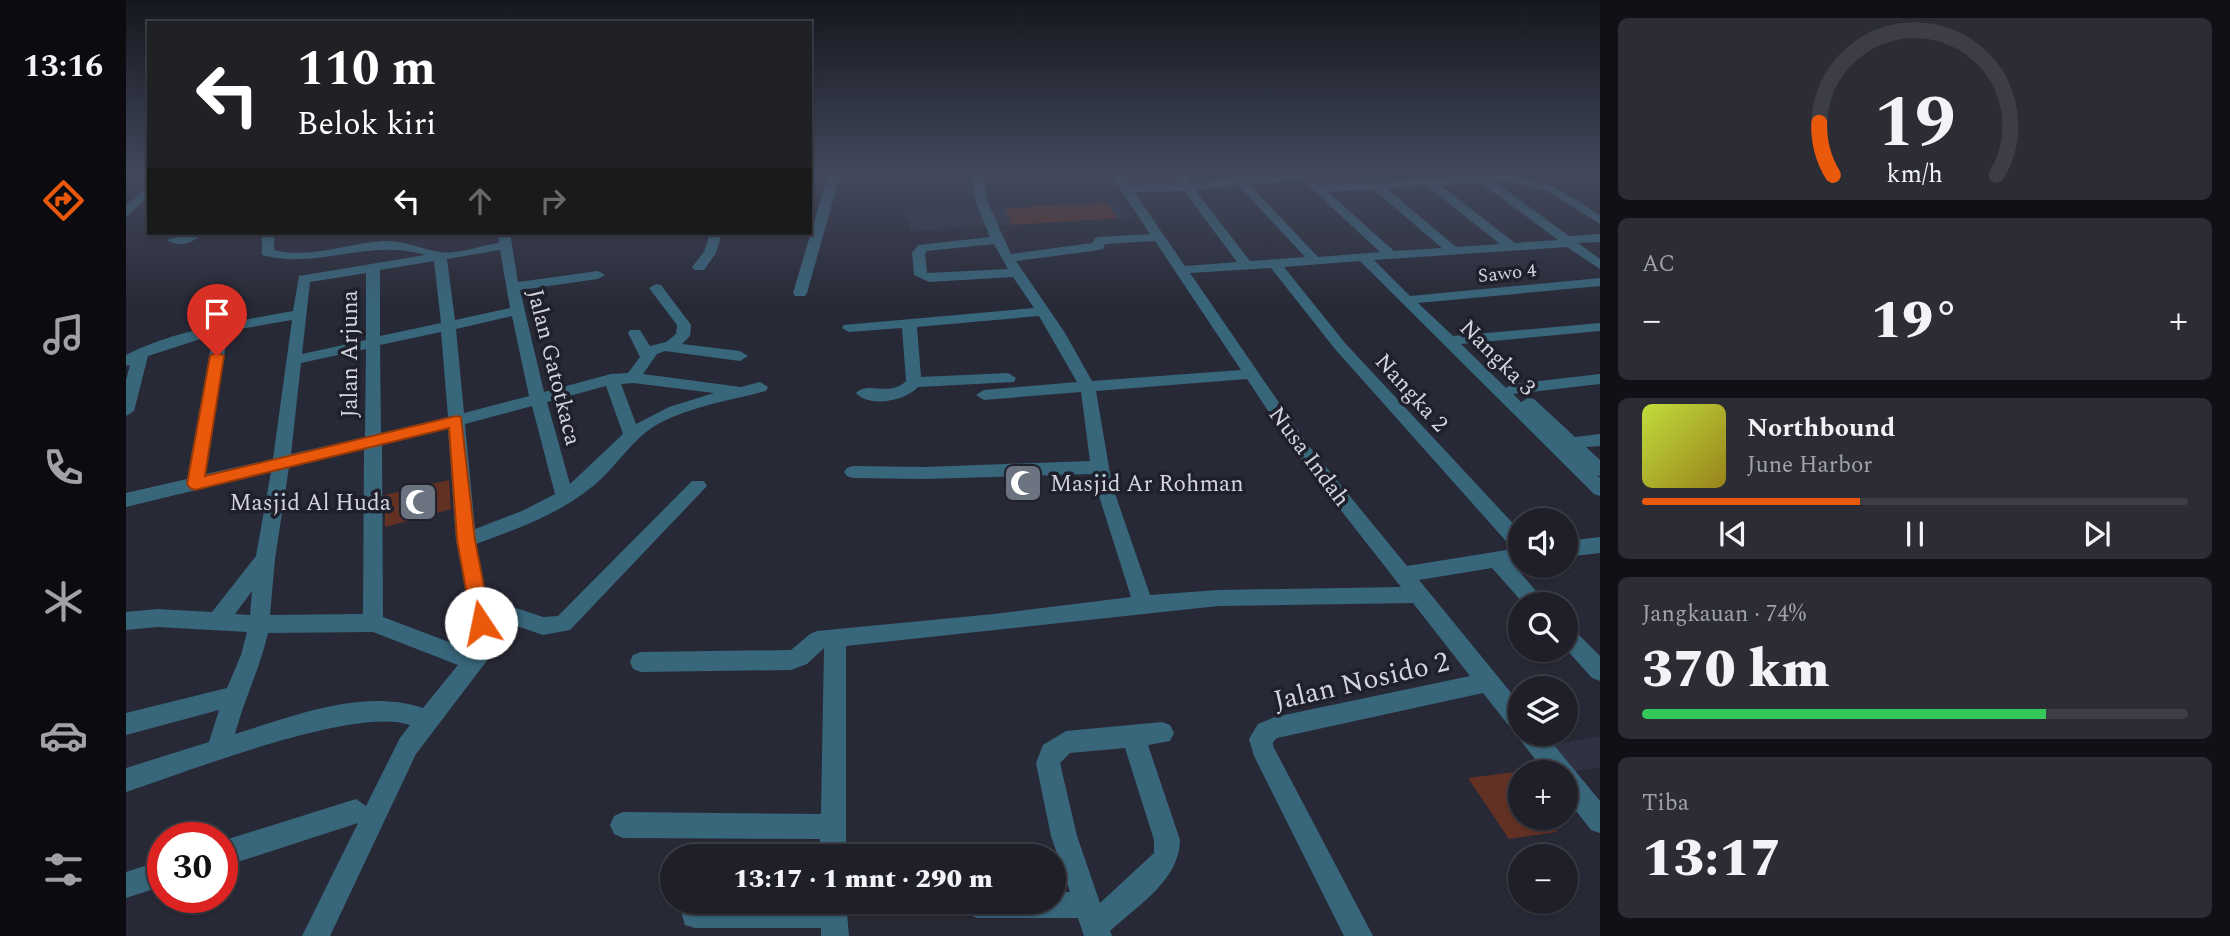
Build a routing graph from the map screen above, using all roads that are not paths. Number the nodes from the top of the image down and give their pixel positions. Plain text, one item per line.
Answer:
1 (821, 219) edge
2 (990, 219) edge
3 (1146, 219) edge
4 (1212, 219) edge
5 (1275, 219) edge
6 (1351, 219) edge
7 (1415, 219) edge
8 (1476, 219) edge
9 (1538, 219) edge
10 (195, 235) edge
11 (268, 235) edge
12 (715, 235) edge
13 (1158, 237) junction
14 (1600, 238) edge
15 (401, 239) edge
16 (173, 240) dead end
17 (504, 240) edge
18 (999, 240) junction
19 (1569, 241) junction
20 (1512, 247) junction
21 (1453, 251) junction
22 (440, 256) junction
23 (1392, 256) junction
24 (1009, 258) junction
25 (1368, 258) junction
26 (1314, 261) junction
27 (1275, 264) junction
28 (1600, 264) edge
29 (373, 266) junction
30 (1247, 266) junction
31 (699, 267) dead end
32 (1180, 270) junction
33 (1017, 273) junction
34 (598, 275) dead end
35 (1600, 282) edge
36 (512, 287) junction
37 (656, 288) dead end
38 (800, 293) dead end
39 (1413, 300) junction
40 (519, 310) junction
41 (1041, 312) junction
42 (299, 314) junction
43 (449, 324) junction
44 (909, 324) junction
45 (1600, 327) edge
46 (849, 328) dead end
47 (221, 330) junction
48 (635, 332) dead end
49 (1456, 341) junction
50 (373, 342) junction
51 (670, 346) junction
52 (141, 352) junction
53 (740, 356) dead end
54 (648, 357) junction
55 (295, 360) junction
56 (126, 361) edge
57 (1249, 374) junction
58 (633, 378) junction
59 (1008, 378) dead end
60 (611, 379) junction
61 (1600, 379) edge
62 (914, 382) junction
63 (1087, 386) junction
64 (760, 387) dead end
65 (1513, 389) junction
66 (742, 392) junction
67 (864, 393) dead end
68 (984, 395) dead end
69 (538, 400) junction
70 (126, 411) edge
71 (456, 421) junction
72 (632, 436) junction
73 (1600, 440) edge
74 (371, 442) junction
75 (1563, 444) junction
76 (281, 463) junction
77 (1098, 467) junction
78 (1600, 470) edge
79 (853, 472) dead end
80 (195, 484) junction
81 (698, 486) dead end
82 (1600, 489) edge
83 (565, 498) junction
84 (126, 500) edge
85 (1508, 531) edge
86 (466, 540) junction
87 (1508, 556) edge
88 (1495, 558) junction
89 (265, 559) junction
90 (1403, 575) junction
91 (1526, 592) edge
92 (1420, 595) junction
93 (477, 600) junction
94 (1143, 604) junction
95 (510, 615) junction
96 (126, 621) edge
97 (218, 621) junction
98 (373, 623) junction
99 (259, 624) junction
100 (835, 638) junction
101 (1578, 648) edge
102 (480, 655) junction
103 (641, 662) dead end
104 (1600, 671) edge
105 (1488, 682) junction
106 (234, 696) junction
107 (1508, 707) edge
108 (426, 720) junction
109 (126, 724) edge
110 (1162, 733) dead end
111 (1133, 736) junction
112 (1539, 746) edge
113 (219, 750) junction
114 (1550, 760) edge
115 (126, 780) edge
116 (1578, 794) edge
117 (356, 811) dead end
118 (1600, 821) edge
119 (623, 825) dead end
120 (832, 827) junction
121 (832, 844) edge
122 (238, 849) edge
123 (147, 878) edge
124 (126, 885) edge
125 (1038, 914) edge
126 (695, 915) dead end
127 (834, 917) edge
128 (1092, 922) edge
129 (312, 934) edge
130 (1359, 936) edge

1 - 38 street
2 - 18 street
3 - 13 street, Nusa Indah
4 - 30 street
5 - 26 street
6 - 23 street
7 - 21 street
8 - 20 street
9 - 19 street
10 - 16 street
11 - 15 street
12 - 31 street
13 - 24 street
13 - 32 street, Nusa Indah
14 - 19 street
15 - 22 street
17 - 22 street
17 - 36 street, Jalan Gatotkaca
18 - 24 street
18 - 33 street
19 - 20 street
19 - 28 street
20 - 21 street
21 - 23 street
22 - 29 street
22 - 43 street
23 - 25 street
24 - 33 street
25 - 26 street
25 - 39 street, Nangka 3
26 - 27 street
27 - 30 street
27 - 85 street, Nangka 2
29 - 42 street
29 - 50 street, Jalan Arjuna
30 - 32 street
32 - 57 street, Nusa Indah
33 - 41 street
34 - 36 street
35 - 39 street, Sawo 4
36 - 40 street, Jalan Gatotkaca
37 - 51 street
39 - 49 street, Nangka 3
40 - 43 street
40 - 69 street, Jalan Gatotkaca
41 - 44 street
41 - 63 street
42 - 47 street
42 - 55 street
43 - 50 street
43 - 71 street
44 - 46 street
44 - 62 street
45 - 49 street
47 - 52 street
47 - 80 street
48 - 54 street
49 - 65 street
49 - 75 street, Nangka 3
50 - 55 street
50 - 74 street, Jalan Arjuna
51 - 53 street
51 - 54 street
52 - 56 street
52 - 70 street
54 - 58 street
55 - 76 street
57 - 63 street
57 - 90 street, Nusa Indah
58 - 60 street
58 - 66 street
59 - 62 street
60 - 69 street
60 - 72 street
61 - 65 street
62 - 67 street
63 - 68 street
63 - 77 street
64 - 66 street
65 - 75 street
66 - 72 street
69 - 71 street
69 - 83 street, Jalan Gatotkaca
71 - 74 street
71 - 86 street
72 - 83 street
73 - 75 street
74 - 76 street
74 - 98 street, Jalan Arjuna
75 - 78 street
75 - 82 street, Nangka 3
76 - 80 street
76 - 89 street
77 - 79 street
77 - 94 street
80 - 84 street
81 - 95 street
83 - 86 street
86 - 93 street
87 - 88 street
88 - 90 street
88 - 91 street
89 - 97 street
89 - 99 street
90 - 92 street, Nusa Indah
92 - 94 street
92 - 105 street, Nusa Indah
93 - 95 street
93 - 102 street
94 - 100 street
95 - 102 street
96 - 97 street
97 - 99 street
98 - 99 street
98 - 102 street
99 - 106 street
100 - 103 street
100 - 120 street
101 - 104 street
102 - 108 street
105 - 107 street, Nusa Indah
105 - 130 street, Jalan Nosido 2
106 - 109 street
106 - 113 street
108 - 113 street
108 - 129 street
110 - 111 street
111 - 128 street
111 - 128 street
112 - 114 street
113 - 115 street
116 - 118 street
117 - 122 street
119 - 120 street
120 - 121 street
123 - 124 street
125 - 128 street
126 - 127 street

